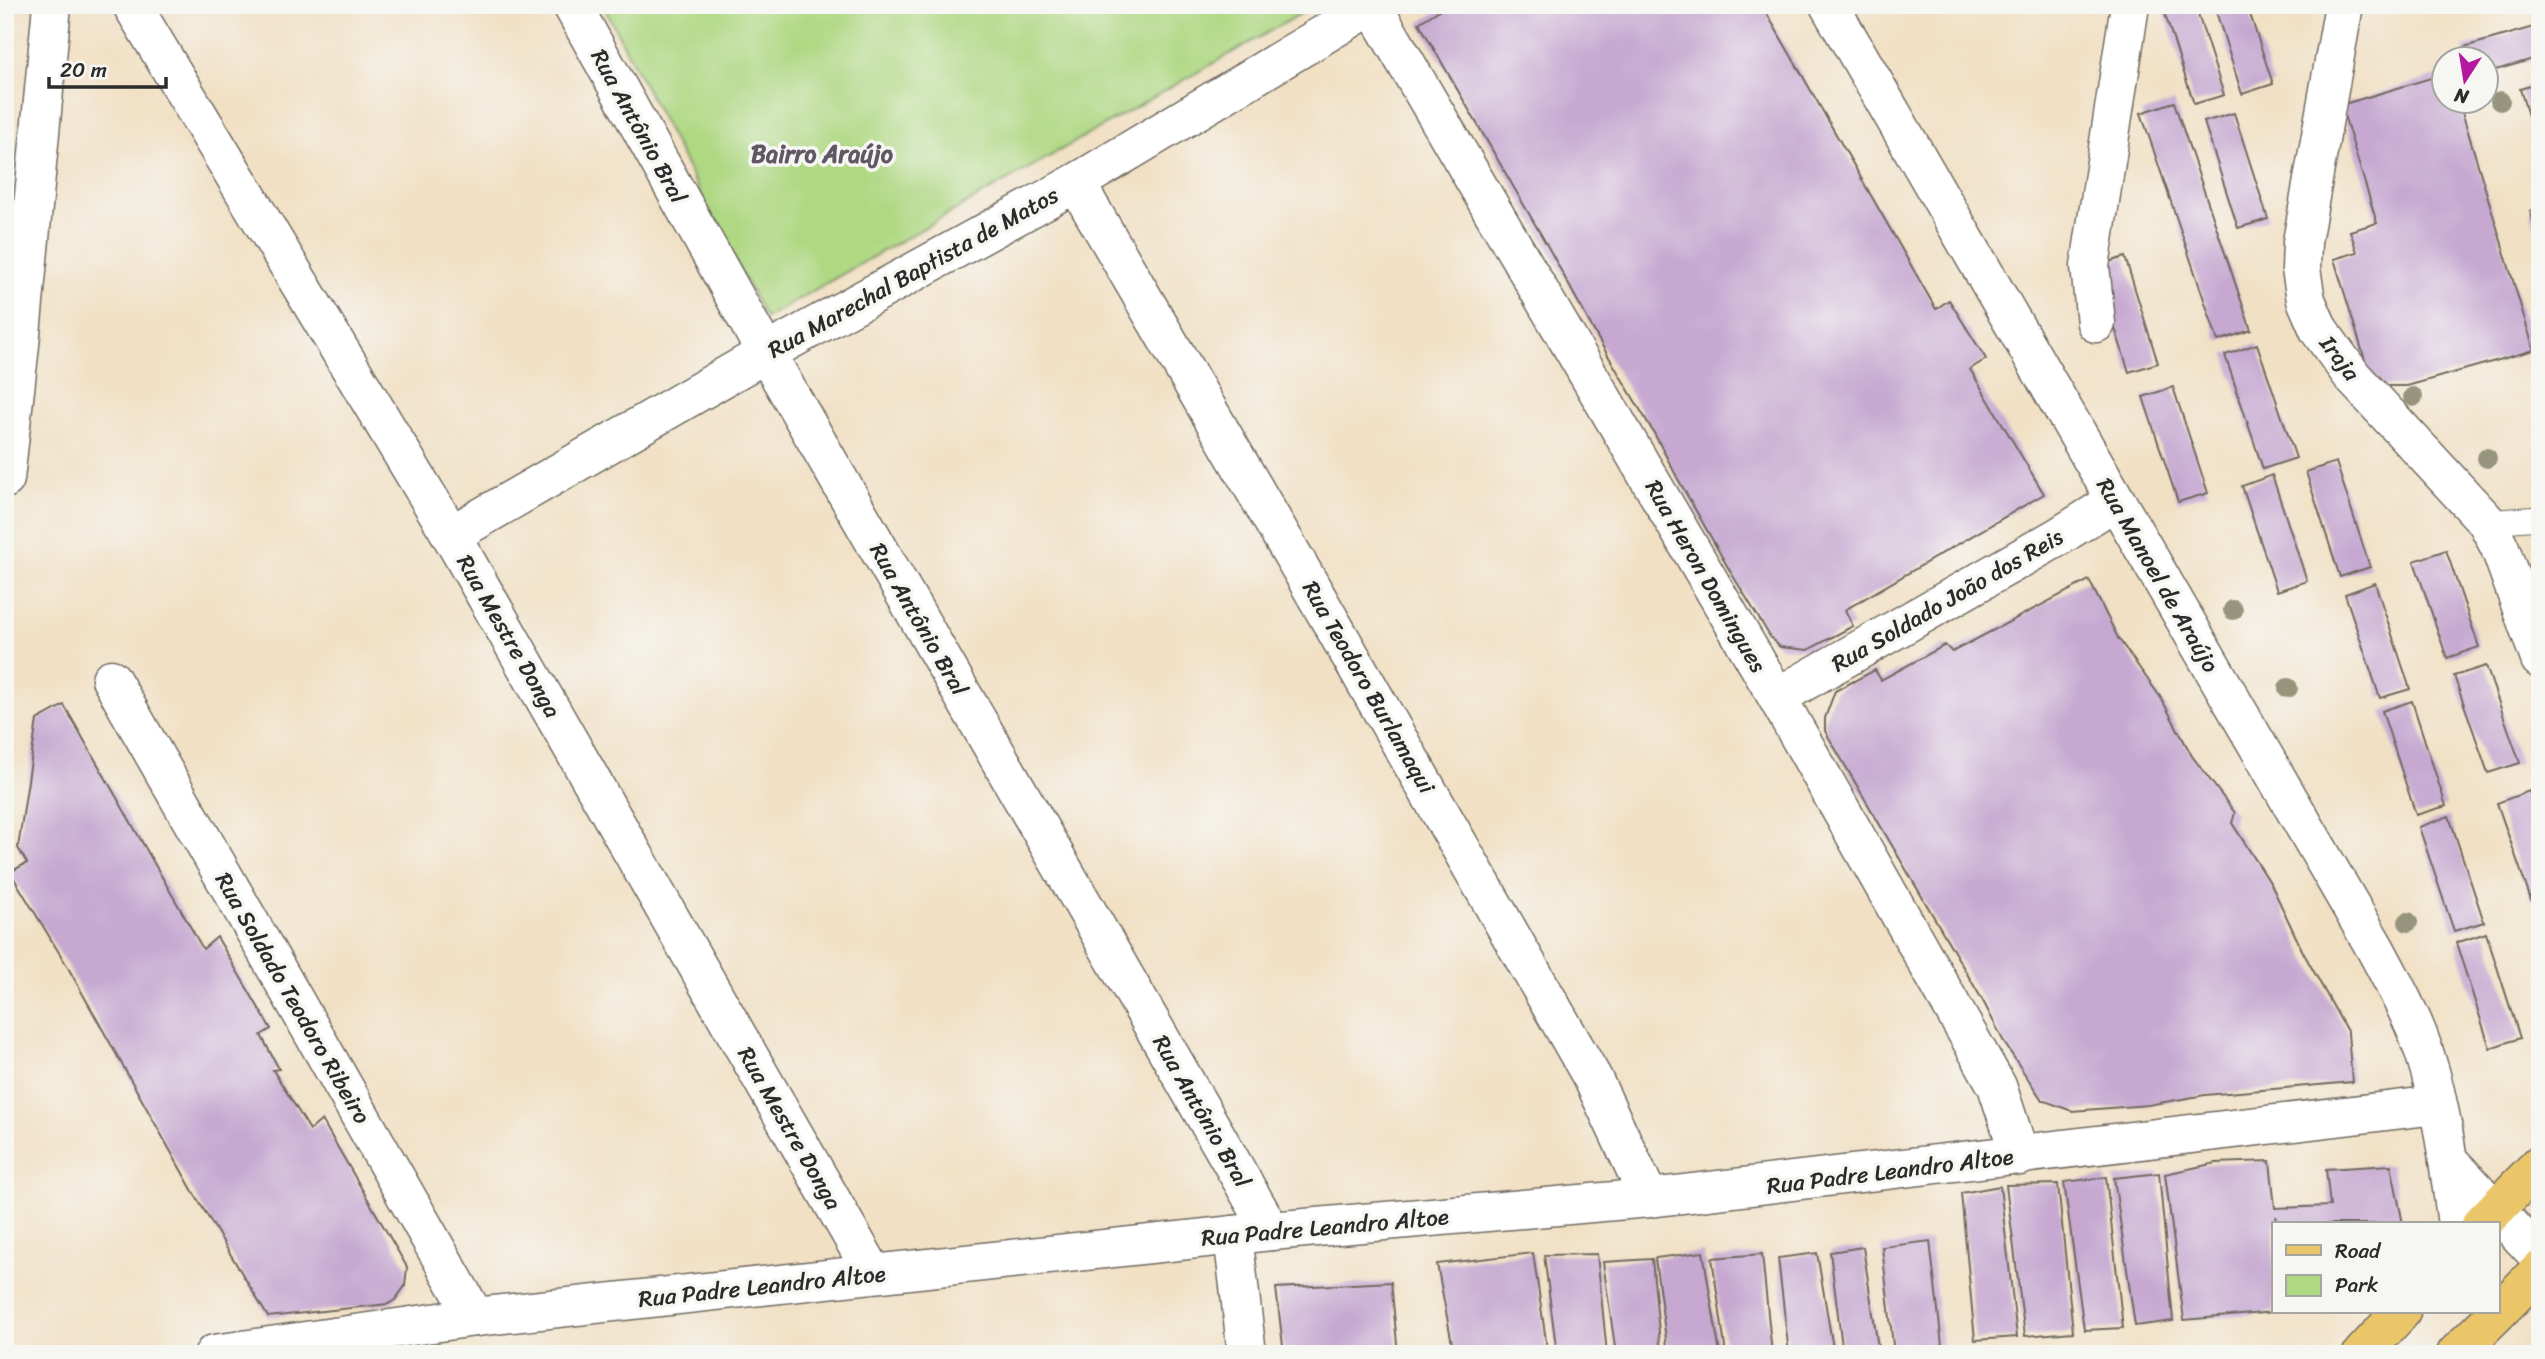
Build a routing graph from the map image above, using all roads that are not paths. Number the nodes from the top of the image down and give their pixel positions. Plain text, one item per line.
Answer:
1 (52, 5) edge
2 (132, 5) edge
3 (572, 5) edge
4 (1372, 5) edge
5 (1829, 5) edge
6 (2130, 5) edge
7 (2344, 5) edge
8 (1076, 183) junction
9 (18, 241) edge
10 (2096, 323) dead end
11 (766, 353) junction
12 (5, 479) edge
13 (2115, 501) junction
14 (2540, 518) edge
15 (2487, 522) junction
16 (451, 535) junction
17 (2540, 659) edge
18 (111, 679) dead end
19 (1777, 697) junction
20 (2437, 1105) junction
21 (2020, 1156) junction
22 (2448, 1160) junction
23 (2540, 1164) edge
24 (1649, 1198) junction
25 (2488, 1218) edge
26 (2457, 1222) edge
27 (2500, 1227) edge
28 (1271, 1231) junction
29 (1233, 1235) junction
30 (2540, 1257) edge
31 (2540, 1270) edge
32 (873, 1273) junction
33 (2500, 1305) edge
34 (2399, 1314) edge
35 (2488, 1316) edge
36 (475, 1317) junction
37 (214, 1354) edge
38 (1247, 1354) edge
39 (2362, 1354) edge
40 (2456, 1354) edge

1 - 9 street
2 - 16 street, Rua Mestre Donga
3 - 11 street, Rua Antônio Bral
4 - 8 street, Rua Marechal Baptista de Matos
4 - 19 street, Rua Heron Domingues
5 - 13 street, Rua Manoel de Araújo
6 - 10 street
7 - 15 street, Iraja
8 - 11 street, Rua Marechal Baptista de Matos
8 - 24 street, Rua Teodoro Burlamaqui
9 - 12 street
11 - 16 street, Rua Marechal Baptista de Matos
11 - 28 street, Rua Antônio Bral
13 - 19 street, Rua Soldado João dos Reis
13 - 20 street, Rua Manoel de Araújo
14 - 15 lane
15 - 17 street, Iraja
16 - 32 street, Rua Mestre Donga
18 - 36 street, Rua Soldado Teodoro Ribeiro
19 - 21 street, Rua Heron Domingues
20 - 21 street, Rua Padre Leandro Altoe
20 - 22 street, Rua Manoel de Araújo
21 - 24 street, Rua Padre Leandro Altoe
22 - 25 street
22 - 26 street, Rua Manoel de Araújo
23 - 25 main road
24 - 28 street, Rua Padre Leandro Altoe
27 - 30 street
28 - 29 street, Rua Padre Leandro Altoe
29 - 32 street, Rua Padre Leandro Altoe
29 - 38 street
31 - 33 main road
32 - 36 street, Rua Padre Leandro Altoe
34 - 39 main road
35 - 40 main road
36 - 37 street, Rua Padre Leandro Altoe

